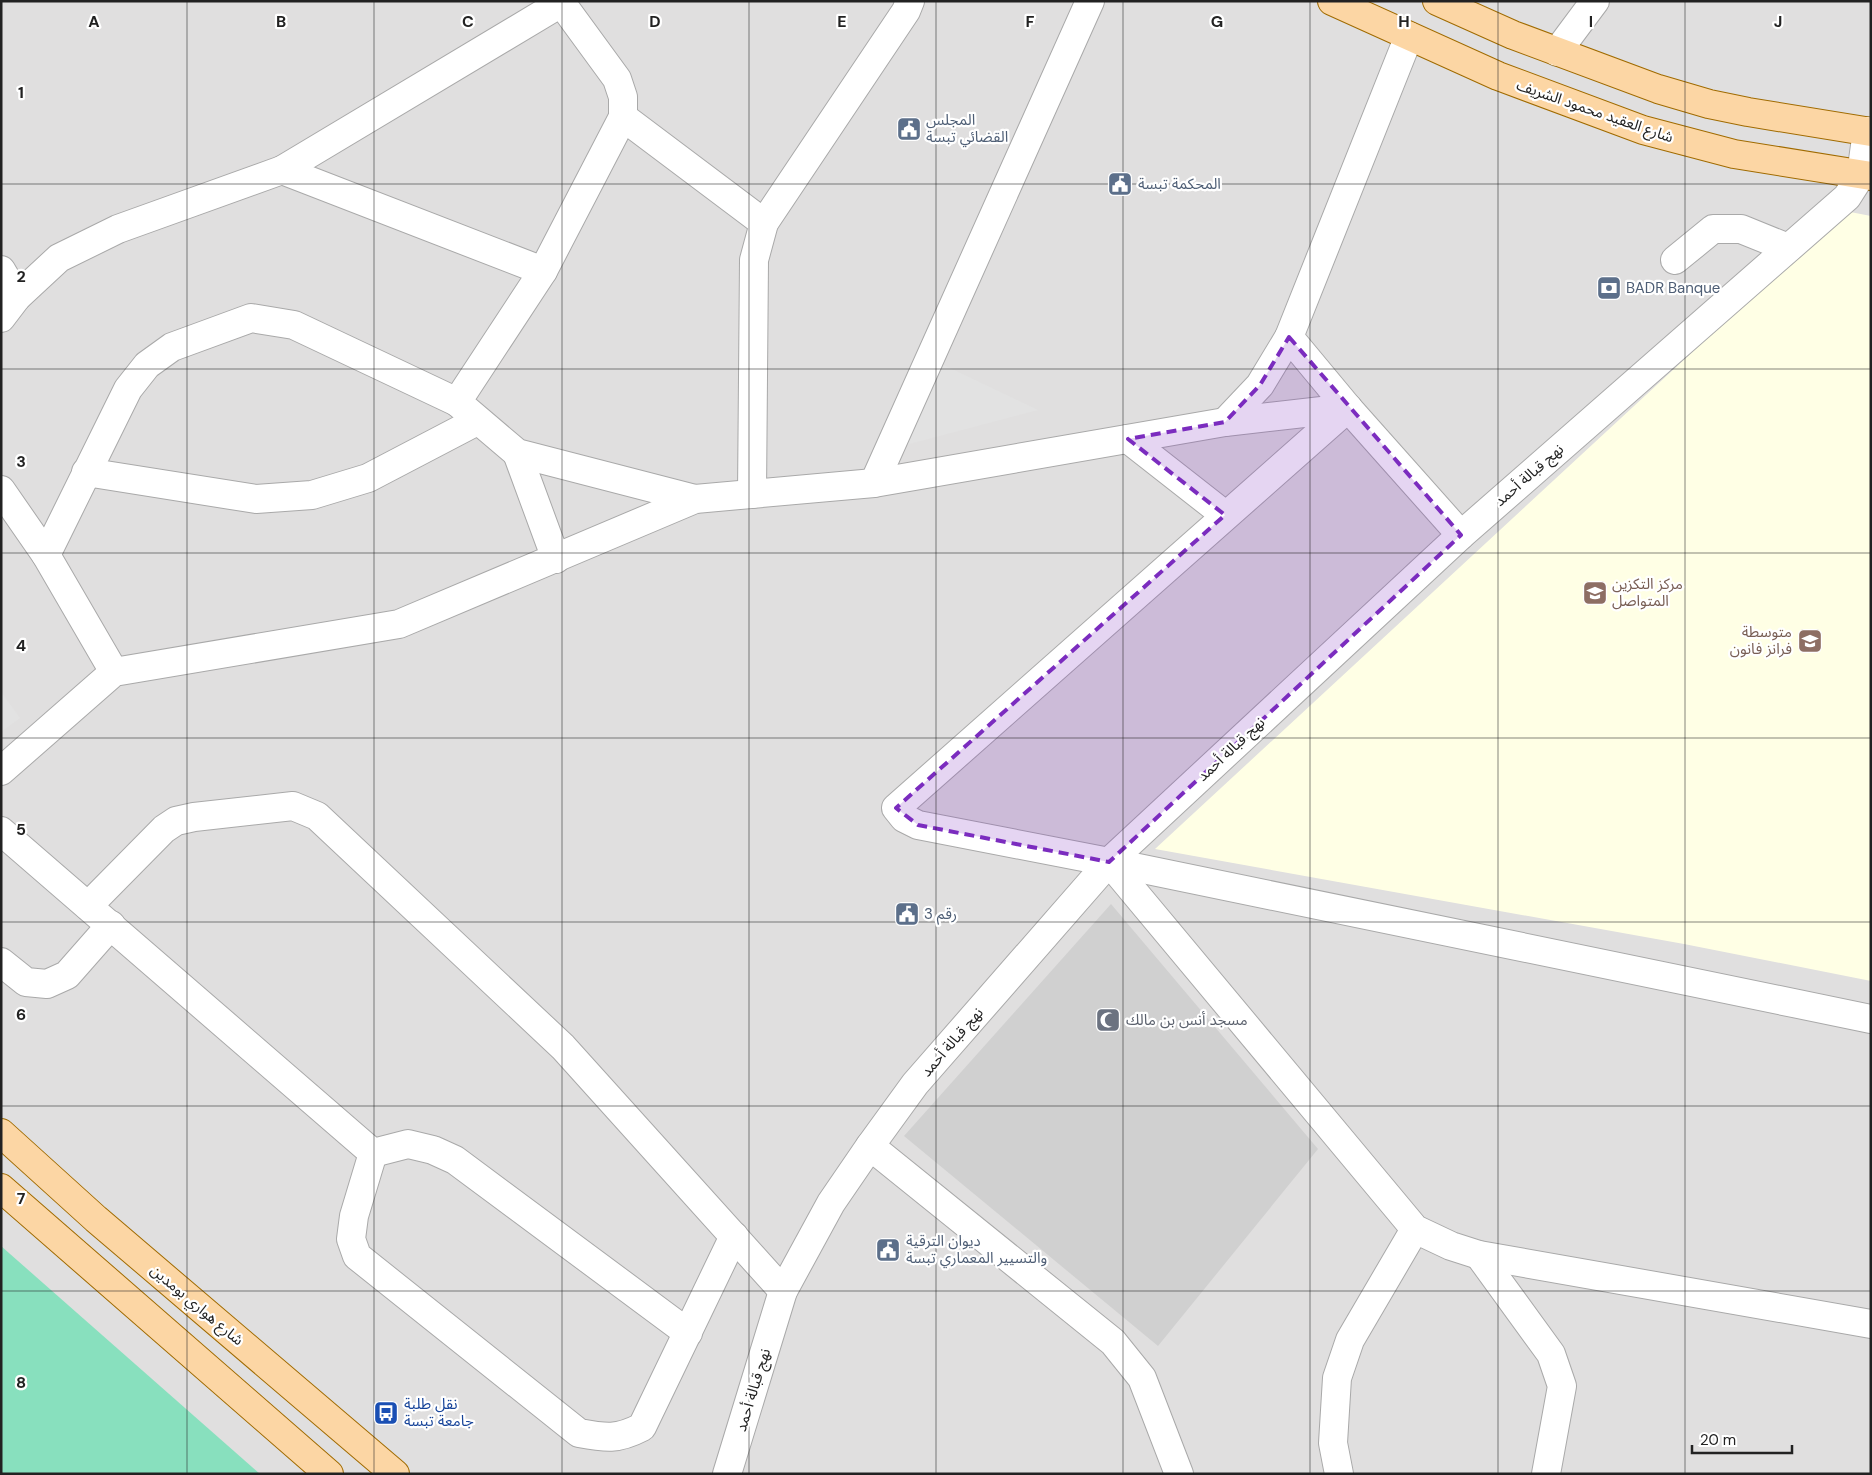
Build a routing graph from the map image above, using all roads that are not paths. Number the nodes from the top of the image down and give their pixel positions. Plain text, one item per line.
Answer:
1 (910, 1) edge
2 (1090, 1) edge
3 (1332, 1) edge
4 (1438, 1) edge
5 (1595, 1) edge
6 (560, 2) edge
7 (1409, 36) junction
8 (1557, 52) junction
9 (623, 117) junction
10 (1869, 132) edge
11 (282, 170) junction
12 (1866, 176) edge
13 (764, 222) junction
14 (1788, 248) junction
15 (1676, 260) dead end
16 (1, 270) edge
17 (543, 271) junction
18 (9, 307) edge
19 (1289, 337) junction
20 (456, 402) junction
21 (1348, 408) junction
22 (477, 421) junction
23 (1225, 422) junction
24 (1128, 439) junction
25 (518, 453) junction
26 (86, 472) junction
27 (874, 483) junction
28 (1, 490) edge
29 (752, 494) junction
30 (695, 500) junction
31 (1225, 515) junction
32 (1461, 534) junction
33 (46, 555) junction
34 (556, 559) junction
35 (114, 672) junction
36 (1, 771) edge
37 (1, 831) edge
38 (1109, 862) junction
39 (88, 906) junction
40 (111, 926) junction
41 (1, 962) edge
42 (1871, 1019) edge
43 (1, 1133) edge
44 (870, 1146) junction
45 (374, 1153) junction
46 (3, 1193) edge
47 (1415, 1229) junction
48 (734, 1236) junction
49 (1479, 1255) junction
50 (783, 1291) junction
51 (1871, 1324) edge
52 (688, 1333) junction
53 (329, 1474) edge
54 (395, 1474) edge
55 (727, 1474) edge
56 (1178, 1474) edge
57 (1338, 1474) edge
58 (1546, 1474) edge

1 - 13 street
2 - 27 street
3 - 7 main road, شارع العقيد محمود الشريف
4 - 8 main road
5 - 8 street
6 - 9 street
6 - 11 street
7 - 12 main road, شارع العقيد محمود الشريف
7 - 19 street
8 - 10 main road
9 - 13 street
9 - 17 street
10 - 12 street, نهج قبالة أحمد
11 - 17 street
11 - 18 street
12 - 14 street, نهج قبالة أحمد
13 - 29 street
14 - 15 street
14 - 32 street, نهج قبالة أحمد
16 - 18 street
17 - 20 street
19 - 21 street
19 - 23 street
20 - 22 street
20 - 26 street
21 - 23 street
21 - 31 street
21 - 32 street
22 - 25 street
22 - 26 street
23 - 24 street
24 - 27 street
24 - 31 street
25 - 30 street
25 - 34 street
26 - 33 street
27 - 29 street
28 - 33 street
29 - 30 street
30 - 34 street
31 - 38 street
32 - 38 street, نهج قبالة أحمد
33 - 35 street
34 - 35 street
35 - 36 street
37 - 39 street
38 - 42 street
38 - 44 street, نهج قبالة أحمد
38 - 47 street
39 - 40 street
39 - 48 street
40 - 41 street
40 - 45 street
43 - 54 main road, شارع هواري بومدين
44 - 50 street, نهج قبالة أحمد
44 - 56 street
45 - 52 street
45 - 52 street
46 - 53 main road
47 - 49 street
47 - 57 street
48 - 50 street
48 - 52 street
49 - 51 street
49 - 58 street
50 - 55 street, نهج قبالة أحمد

